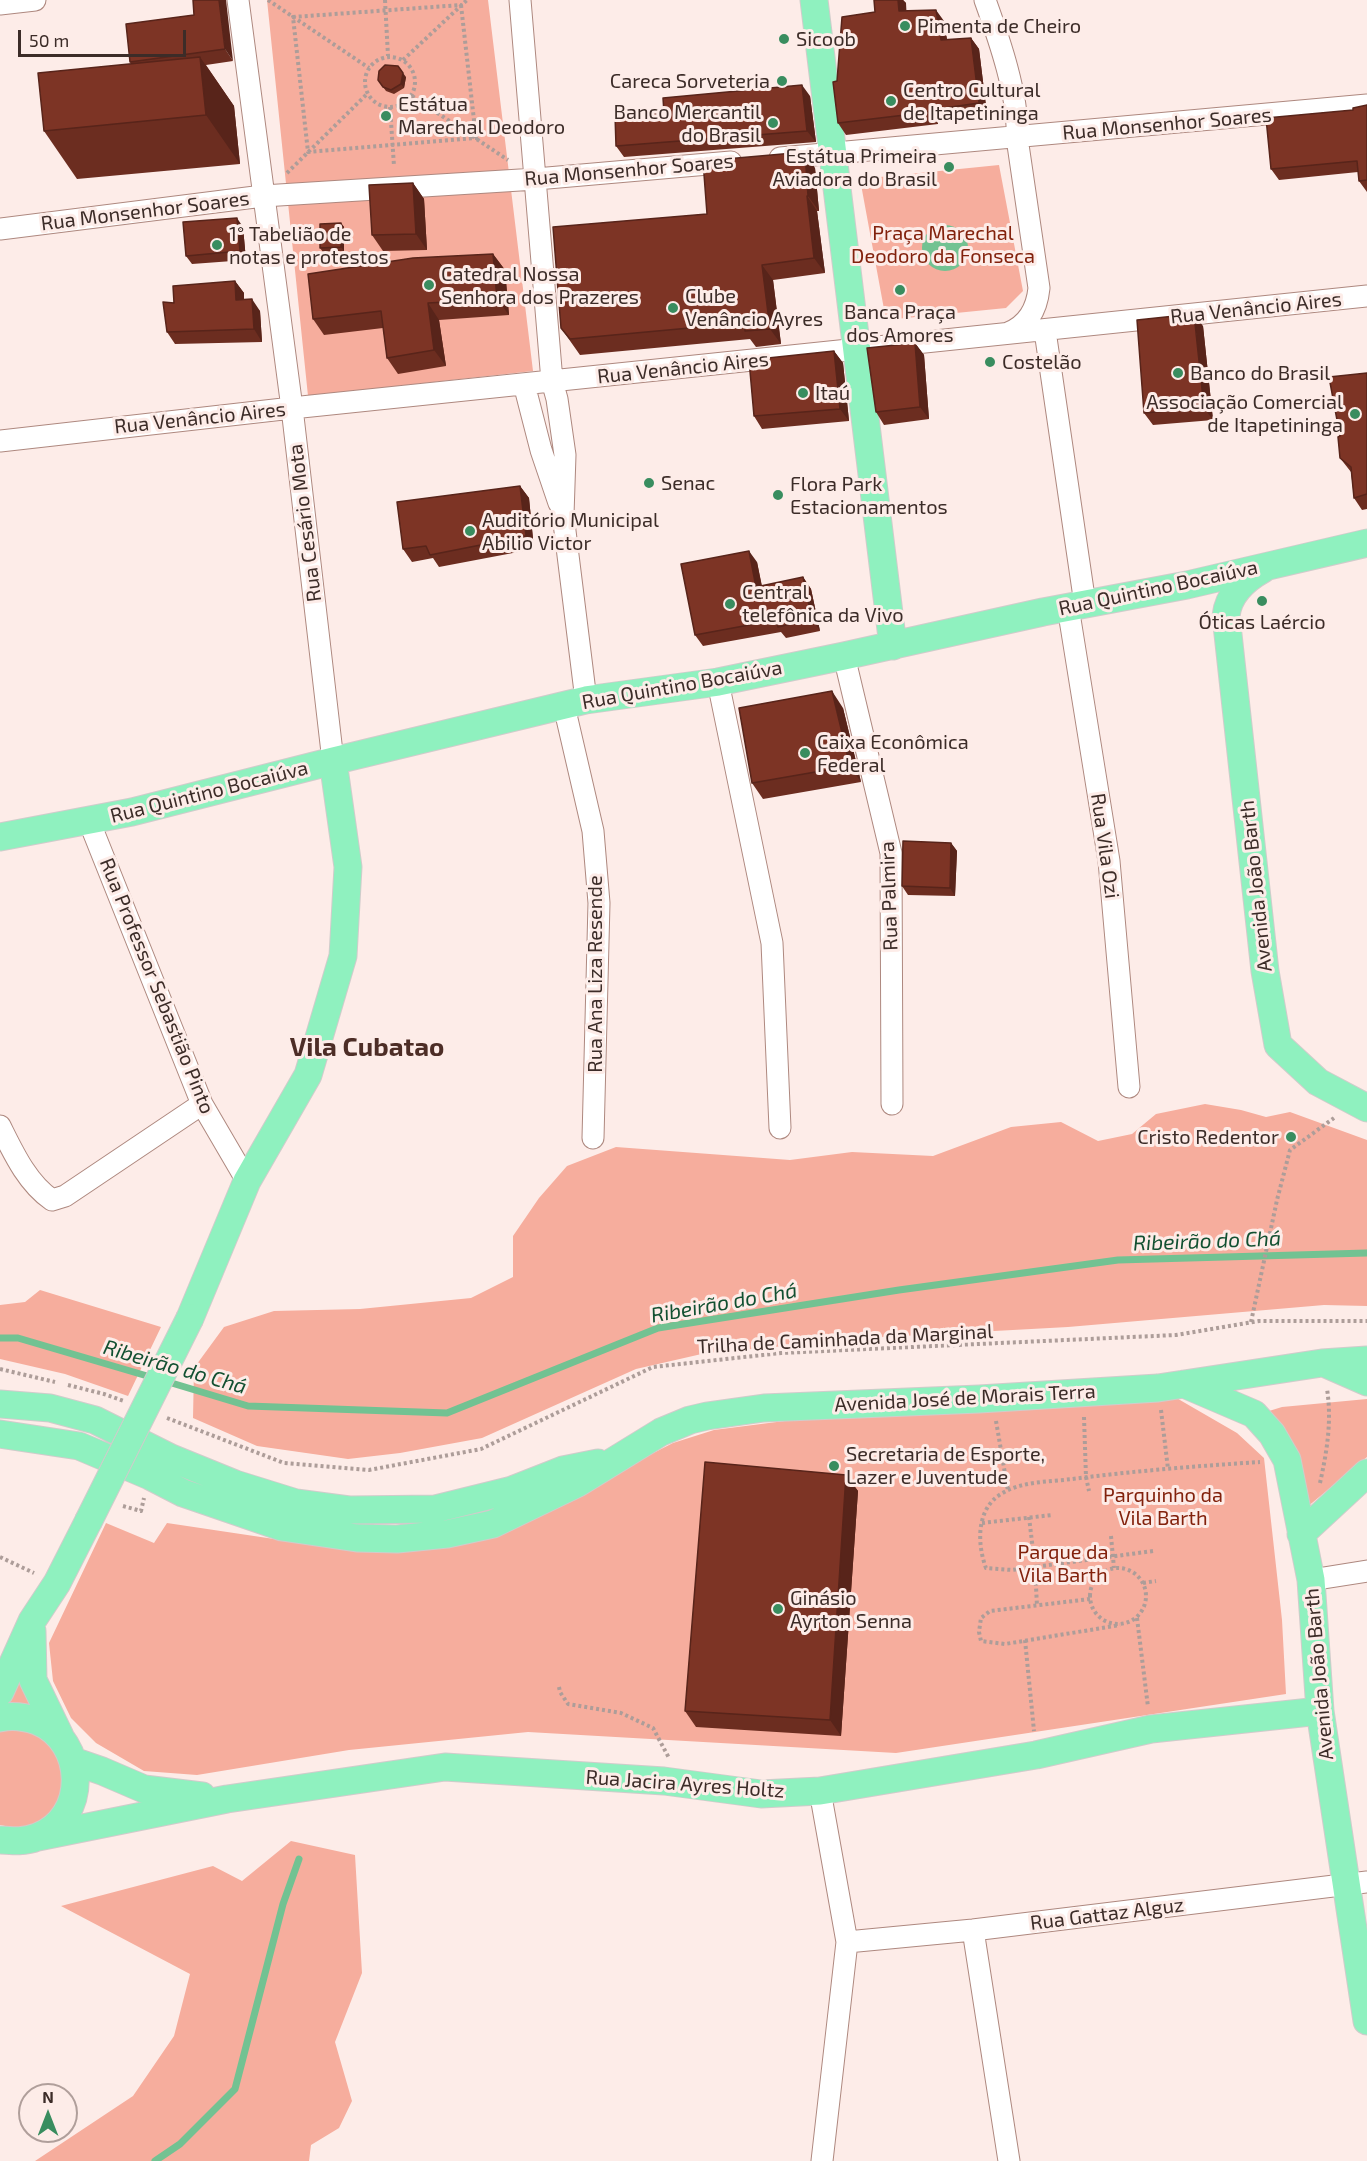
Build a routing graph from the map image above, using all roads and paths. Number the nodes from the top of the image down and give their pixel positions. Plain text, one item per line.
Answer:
1 (35, 0) edge
2 (238, 0) edge
3 (268, 0) edge
4 (385, 0) edge
5 (467, 0) edge
6 (520, 0) edge
7 (814, 0) edge
8 (985, 0) edge
9 (0, 4) edge
10 (461, 5) junction
11 (385, 11) junction
12 (293, 17) junction
13 (388, 56) junction
14 (403, 60) junction
15 (369, 68) junction
16 (367, 94) junction
17 (412, 96) junction
18 (1367, 105) edge
19 (390, 107) junction
20 (476, 138) junction
21 (1017, 138) junction
22 (393, 145) junction
23 (308, 152) junction
24 (834, 153) junction
25 (537, 178) junction
26 (395, 188) junction
27 (263, 196) junction
28 (0, 230) edge
29 (1367, 296) edge
30 (1045, 331) junction
31 (999, 336) junction
32 (858, 350) junction
33 (552, 381) junction
34 (524, 384) junction
35 (292, 408) junction
36 (0, 441) edge
37 (562, 515) junction
38 (1367, 543) edge
39 (1274, 564) junction
40 (1187, 585) junction
41 (1076, 605) junction
42 (1226, 616) junction
43 (893, 646) junction
44 (844, 657) junction
45 (718, 682) junction
46 (575, 703) junction
47 (333, 761) junction
48 (89, 821) junction
49 (0, 837) edge
50 (1129, 1087) dead end
51 (202, 1104) junction
52 (892, 1104) dead end
53 (1361, 1105) edge
54 (0, 1126) edge
55 (780, 1128) dead end
56 (593, 1138) dead end
57 (247, 1181) junction
58 (1367, 1321) edge
59 (1251, 1322) junction
60 (1367, 1360) edge
61 (1322, 1363) junction
62 (0, 1369) edge
63 (1367, 1382) edge
64 (1171, 1386) junction
65 (1084, 1392) junction
66 (992, 1398) junction
67 (125, 1402) dead end
68 (0, 1404) edge
69 (158, 1415) dead end
70 (0, 1434) edge
71 (616, 1459) junction
72 (1287, 1460) junction
73 (1168, 1469) junction
74 (1086, 1477) junction
75 (1364, 1479) edge
76 (1319, 1487) dead end
77 (1008, 1491) junction
78 (1089, 1491) dead end
79 (1052, 1515) dead end
80 (1029, 1518) junction
81 (982, 1523) junction
82 (1301, 1534) junction
83 (1111, 1536) dead end
84 (1153, 1551) dead end
85 (1113, 1556) junction
86 (0, 1557) edge
87 (8, 1562) dead end
88 (1035, 1567) junction
89 (1114, 1569) junction
90 (1367, 1571) edge
91 (1311, 1580) junction
92 (1156, 1581) dead end
93 (1143, 1583) junction
94 (1090, 1599) junction
95 (1037, 1606) junction
96 (1137, 1618) junction
97 (32, 1621) junction
98 (1120, 1625) junction
99 (1025, 1640) junction
100 (559, 1687) dead end
101 (0, 1692) edge
102 (1320, 1711) junction
103 (0, 1718) edge
104 (1151, 1729) junction
105 (61, 1737) junction
106 (1036, 1755) junction
107 (73, 1761) junction
108 (681, 1783) junction
109 (820, 1791) junction
110 (227, 1798) junction
111 (14, 1842) edge
112 (1356, 1884) edge
113 (973, 1930) junction
114 (847, 1942) junction
115 (1367, 2021) edge
116 (822, 2161) edge
117 (1009, 2161) edge

1 - 9 street
2 - 27 street, Rua Cesário Mota
3 - 12 path
4 - 11 path
5 - 10 path
6 - 25 street
7 - 24 main road
8 - 21 street
10 - 11 path
10 - 14 path
10 - 20 path
11 - 12 path
11 - 13 path
12 - 15 path
12 - 23 path
13 - 14 path
13 - 15 path
14 - 17 path
15 - 16 path
16 - 19 path
16 - 23 path
17 - 19 path
17 - 20 path
18 - 21 street, Rua Monsenhor Soares
19 - 22 path
20 - 22 path
20 - 25 path
21 - 24 street, Rua Monsenhor Soares
21 - 31 street
22 - 23 path
22 - 26 path
23 - 27 path
24 - 25 street, Rua Monsenhor Soares
24 - 32 main road
25 - 26 street, Rua Monsenhor Soares
25 - 33 street
26 - 27 street, Rua Monsenhor Soares
27 - 28 street, Rua Monsenhor Soares
27 - 35 street, Rua Cesário Mota
29 - 30 street, Rua Venâncio Aires
30 - 31 street, Rua Venâncio Aires
30 - 41 street, Rua Vila Ozi
31 - 32 street, Rua Venâncio Aires
32 - 33 street, Rua Venâncio Aires
32 - 43 main road
33 - 34 street, Rua Venâncio Aires
33 - 37 street
34 - 35 street, Rua Venâncio Aires
34 - 37 street
35 - 36 street, Rua Venâncio Aires
35 - 47 street, Rua Cesário Mota
37 - 46 street, Rua Ana Liza Resende
38 - 39 main road, Rua Quintino Bocaiúva
39 - 40 main road, Rua Quintino Bocaiúva
39 - 42 main road
40 - 41 main road, Rua Quintino Bocaiúva
40 - 42 main road
41 - 43 main road, Rua Quintino Bocaiúva
41 - 50 street, Rua Vila Ozi
42 - 53 main road, Avenida João Barth
43 - 44 main road, Rua Quintino Bocaiúva
44 - 45 main road, Rua Quintino Bocaiúva
44 - 52 street, Rua Palmira
45 - 46 main road, Rua Quintino Bocaiúva
45 - 55 street
46 - 47 main road, Rua Quintino Bocaiúva
46 - 56 street, Rua Ana Liza Resende
47 - 48 main road, Rua Quintino Bocaiúva
47 - 57 main road
48 - 49 main road, Rua Quintino Bocaiúva
48 - 51 street, Rua Professor Sebastião Pinto
51 - 54 street
51 - 57 street, Rua Professor Sebastião Pinto
53 - 59 path
57 - 97 main road, bridge
58 - 59 path, Trilha de Caminhada da Marginal
59 - 69 path, Trilha de Caminhada da Marginal
60 - 61 main road, Avenida José de Morais Terra
61 - 63 main road
61 - 64 main road, Avenida José de Morais Terra
61 - 76 path
62 - 67 path
64 - 65 main road, Avenida José de Morais Terra
64 - 72 main road, Avenida João Barth
64 - 73 path
65 - 66 main road, Avenida José de Morais Terra
65 - 74 path
66 - 71 main road, Avenida José de Morais Terra
66 - 77 path
68 - 71 main road, Avenida José de Morais Terra
70 - 71 main road, Avenida José de Morais Terra
72 - 73 path
72 - 82 main road, Avenida João Barth
73 - 74 path
74 - 77 path
74 - 78 path
75 - 82 main road
77 - 81 path
79 - 80 path
80 - 81 path
80 - 88 path
81 - 88 path
82 - 91 main road, Avenida João Barth
83 - 85 path
84 - 85 path
85 - 88 path
85 - 89 path
86 - 87 path
88 - 95 path
89 - 93 path
89 - 94 path
90 - 91 street
91 - 102 main road, Avenida João Barth
92 - 93 path
93 - 96 path
94 - 95 path
94 - 98 path
95 - 99 path
96 - 98 path
96 - 104 path
97 - 101 main road
97 - 105 main road
98 - 99 path
99 - 106 path
100 - 108 path
102 - 104 main road, Rua Jacira Ayres Holtz
102 - 112 main road, Avenida João Barth
103 - 105 main road
104 - 106 main road, Rua Jacira Ayres Holtz
105 - 107 main road
106 - 109 main road, Rua Jacira Ayres Holtz
107 - 110 main road
107 - 111 main road
108 - 109 main road, Rua Jacira Ayres Holtz
108 - 110 main road, Rua Jacira Ayres Holtz
109 - 114 street
110 - 111 main road
112 - 113 street, Rua Gattaz Alguz
112 - 115 main road, Avenida João Barth
113 - 114 street, Rua Gattaz Alguz
113 - 117 street
114 - 116 street

